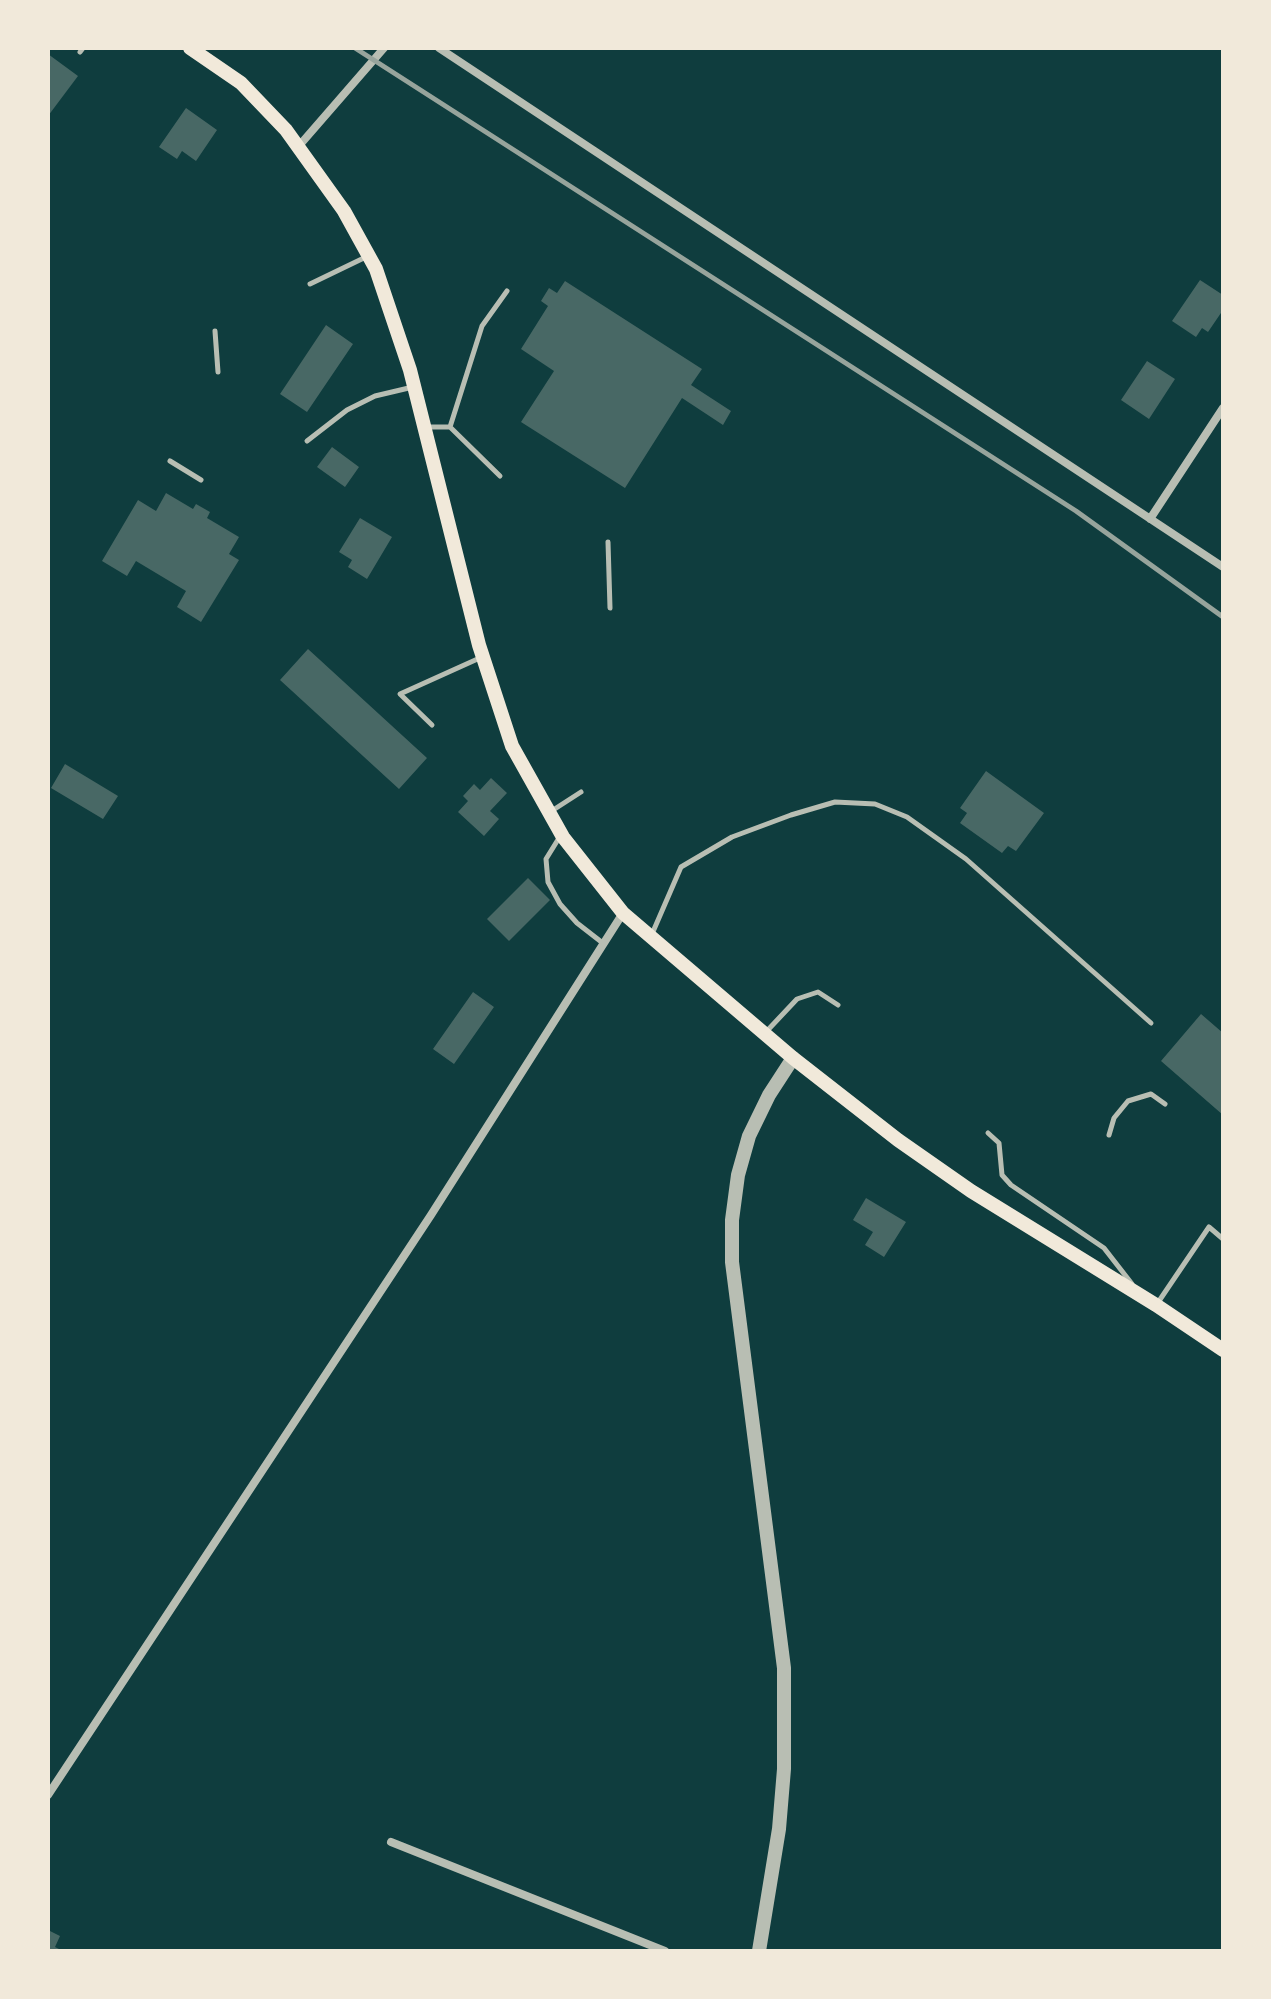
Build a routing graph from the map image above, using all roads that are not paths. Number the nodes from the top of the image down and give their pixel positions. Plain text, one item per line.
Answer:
1 (190, 48) edge
2 (384, 48) edge
3 (439, 48) edge
4 (298, 147) junction
5 (369, 256) junction
6 (310, 284) dead end
7 (507, 291) dead end
8 (215, 331) dead end
9 (218, 372) dead end
10 (414, 387) junction
11 (1223, 408) edge
12 (424, 427) junction
13 (450, 427) junction
14 (307, 441) dead end
15 (170, 461) dead end
16 (500, 476) dead end
17 (201, 480) dead end
18 (1150, 519) junction
19 (608, 542) dead end
20 (1223, 567) edge
21 (610, 608) dead end
22 (482, 656) junction
23 (432, 725) dead end
24 (581, 792) dead end
25 (549, 813) junction
26 (561, 834) junction
27 (623, 913) junction
28 (650, 938) junction
29 (604, 944) junction
30 (838, 1005) dead end
31 (1151, 1023) dead end
32 (764, 1034) junction
33 (793, 1058) junction
34 (1165, 1104) dead end
35 (988, 1133) dead end
36 (1109, 1135) dead end
37 (1223, 1239) edge
38 (1141, 1295) junction
39 (1156, 1305) junction
40 (1223, 1350) edge
41 (48, 1795) edge
42 (391, 1842) dead end
43 (665, 1951) edge
44 (759, 1951) edge

1 - 4 main road
2 - 4 street
3 - 18 street
4 - 5 main road
5 - 6 lane
5 - 10 main road
7 - 13 lane
8 - 9 lane
10 - 12 main road
10 - 14 lane
11 - 18 street
12 - 13 lane
12 - 22 main road
13 - 16 lane
15 - 17 lane
18 - 20 street
19 - 21 lane
22 - 23 lane
22 - 25 main road
24 - 25 lane
25 - 26 main road
26 - 27 main road
26 - 29 lane
27 - 28 main road
27 - 29 street
28 - 31 lane
28 - 32 main road
29 - 41 street
30 - 32 lane
32 - 33 main road
33 - 38 main road
33 - 44 street
34 - 36 lane
35 - 38 lane
37 - 39 lane
38 - 39 main road
39 - 40 main road
42 - 43 street

